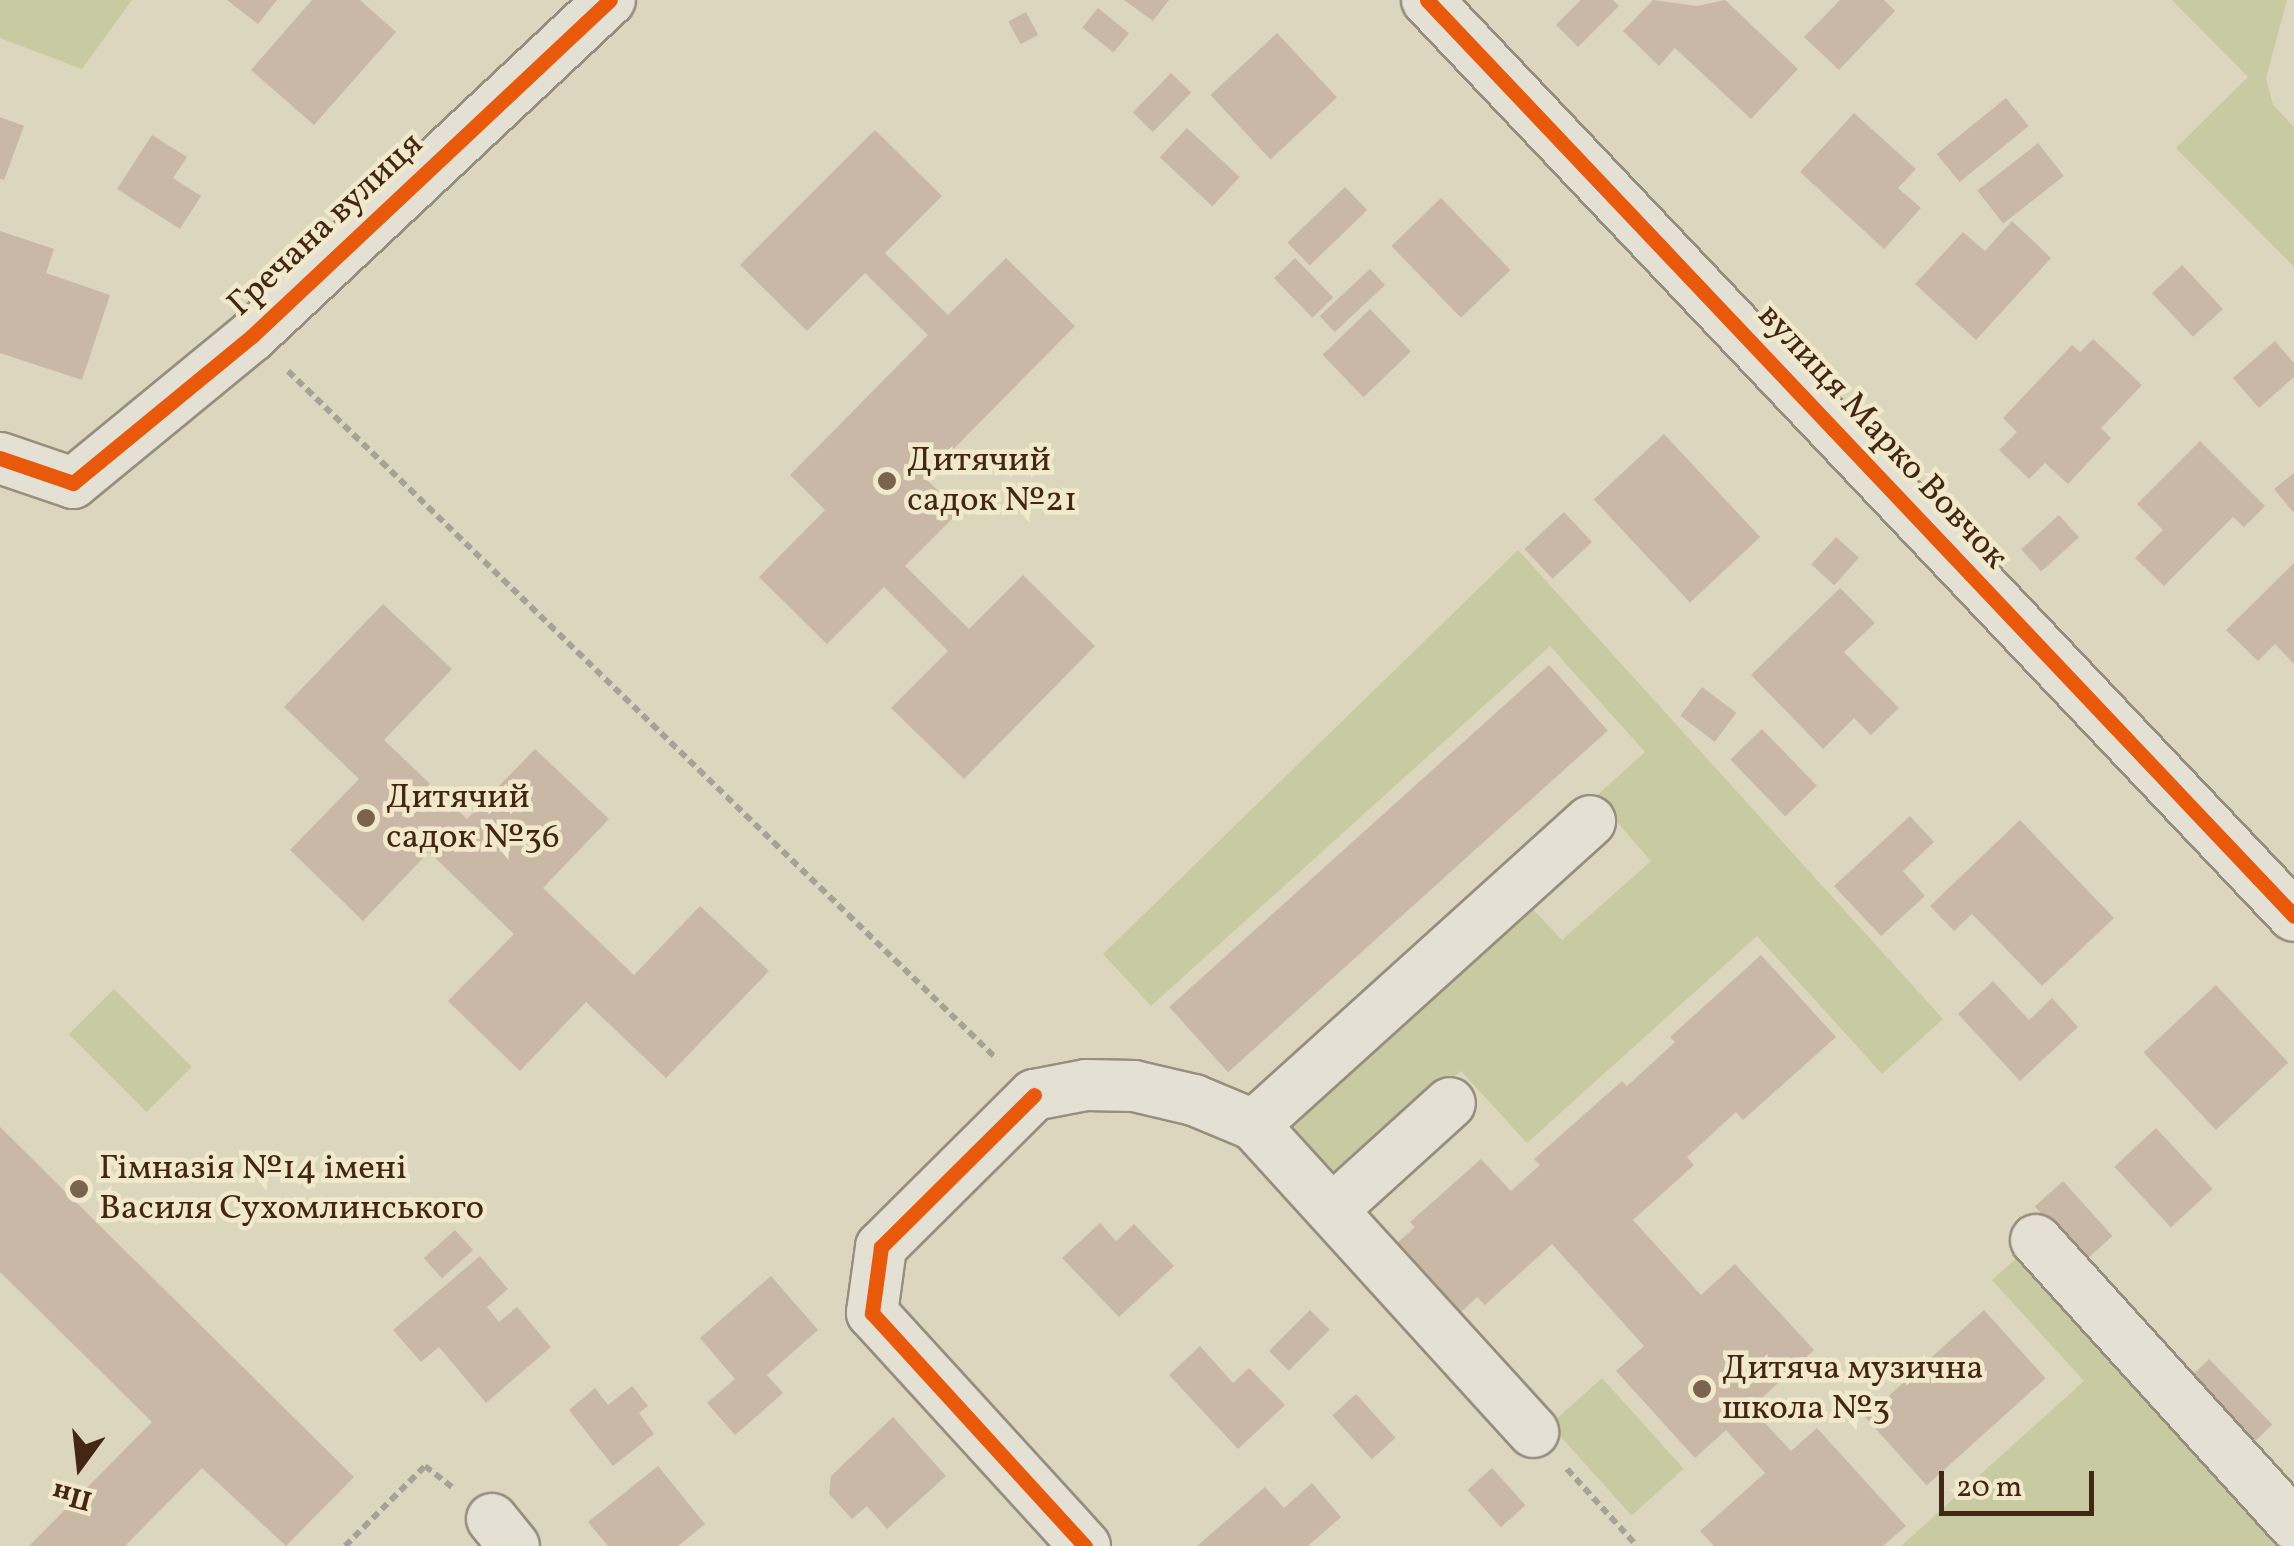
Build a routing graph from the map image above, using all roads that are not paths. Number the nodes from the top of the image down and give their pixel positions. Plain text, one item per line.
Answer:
1 (610, 0) edge
2 (1427, 0) edge
3 (0, 458) edge
4 (1590, 821) dead end
5 (2294, 916) edge
6 (1450, 1103) dead end
7 (1254, 1125) junction
8 (1332, 1210) junction
9 (2036, 1240) dead end
10 (1533, 1432) road end
11 (2294, 1525) edge
12 (1085, 1546) edge

1 - 3 street, Гречана вулиця
2 - 5 street, вулиця Марко Вовчок
4 - 7 street
6 - 8 street
7 - 8 street
7 - 12 street
8 - 10 street
9 - 11 street

